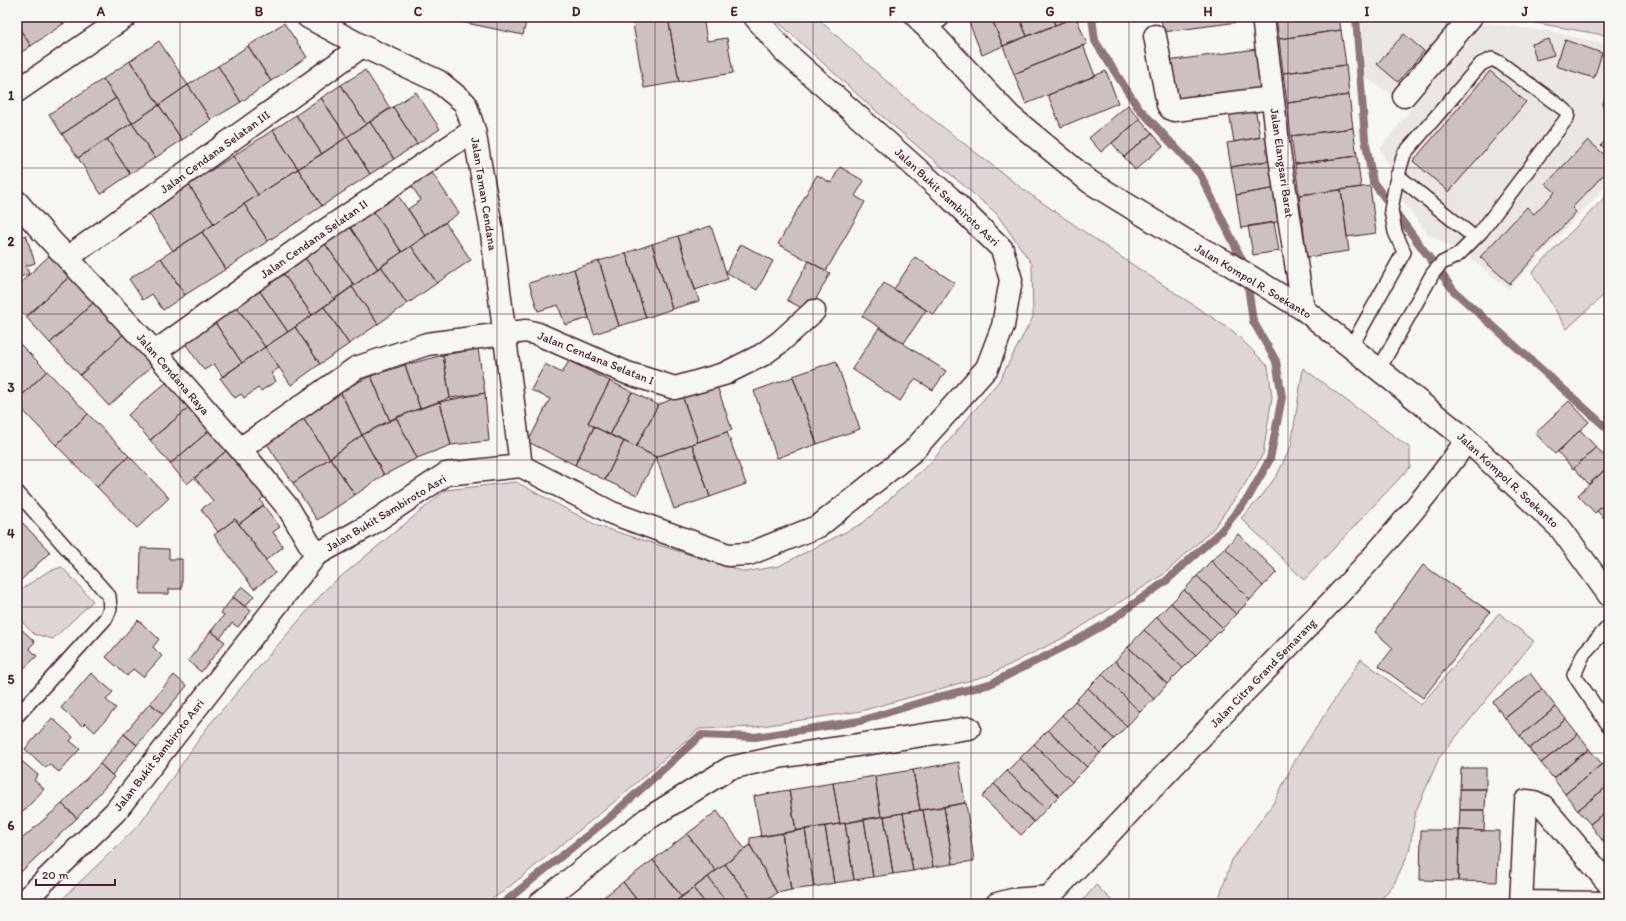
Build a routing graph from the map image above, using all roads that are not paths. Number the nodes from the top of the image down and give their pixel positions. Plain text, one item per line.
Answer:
1 (125, 17) edge
2 (308, 17) edge
3 (755, 17) edge
4 (1263, 17) edge
5 (1471, 17) edge
6 (926, 19) edge
7 (1155, 36) dead end
8 (362, 46) junction
9 (17, 91) edge
10 (1404, 96) dead end
11 (1272, 98) junction
12 (474, 130) junction
13 (1397, 175) junction
14 (17, 202) edge
15 (1475, 238) junction
16 (67, 258) junction
17 (1303, 309) junction
18 (814, 311) dead end
19 (503, 335) junction
20 (1351, 347) junction
21 (155, 352) junction
22 (1379, 369) junction
23 (1467, 440) junction
24 (240, 449) junction
25 (521, 466) junction
26 (17, 492) edge
27 (316, 555) junction
28 (1609, 595) edge
29 (1609, 626) edge
30 (17, 716) edge
31 (1609, 726) edge
32 (970, 728) dead end
33 (1609, 884) edge
34 (1048, 900) edge
35 (1521, 903) edge
36 (21, 904) edge
37 (540, 904) edge
38 (997, 904) edge
39 (1609, 904) edge

1 - 9 street
2 - 8 street, Jalan Taman Cendana
3 - 25 street, Jalan Bukit Sambiroto Asri
4 - 11 street, Jalan Elangsari Barat
5 - 10 street
6 - 17 street, Jalan Kompol R. Soekanto
7 - 11 street
8 - 12 street, Jalan Taman Cendana
8 - 16 street, Jalan Cendana Selatan III
11 - 17 street, Jalan Elangsari Barat
12 - 19 street, Jalan Taman Cendana
12 - 21 street, Jalan Cendana Selatan II
13 - 15 lane
13 - 15 lane
13 - 20 lane
14 - 16 street, Jalan Cendana Raya
15 - 22 lane
16 - 21 street, Jalan Cendana Raya
17 - 20 street, Jalan Kompol R. Soekanto
18 - 19 street, Jalan Cendana Selatan I
19 - 24 street, Jalan Cendana Selatan I
19 - 25 street, Jalan Taman Cendana
20 - 22 street, Jalan Kompol R. Soekanto
21 - 24 street, Jalan Cendana Raya
22 - 23 street, Jalan Kompol R. Soekanto
23 - 28 street, Jalan Kompol R. Soekanto
23 - 34 street, Jalan Citra Grand Semarang
24 - 27 street, Jalan Cendana Raya
25 - 27 street, Jalan Bukit Sambiroto Asri
26 - 30 lane
27 - 36 street, Jalan Bukit Sambiroto Asri
29 - 31 lane
32 - 37 street
33 - 35 street
34 - 38 street, Jalan Citra Grand Semarang
35 - 39 street

